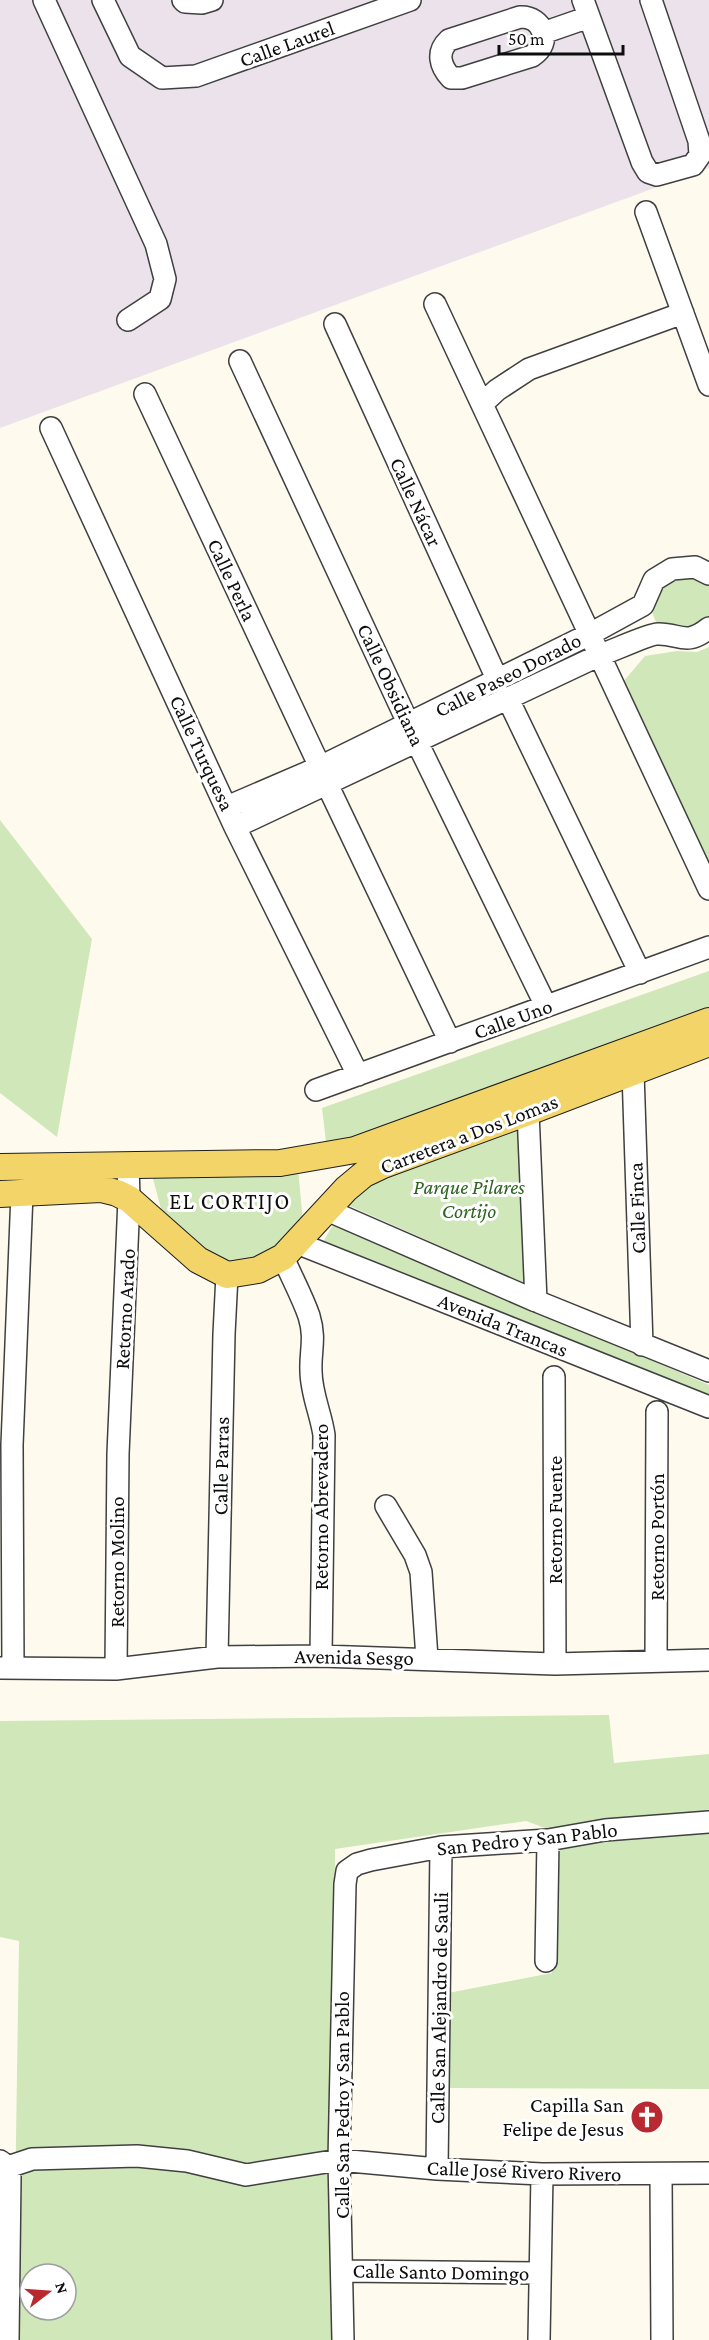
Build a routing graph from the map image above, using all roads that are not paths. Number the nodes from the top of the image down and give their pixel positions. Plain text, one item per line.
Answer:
1 (44, 0) edge
2 (104, 0) edge
3 (183, 0) edge
4 (212, 0) edge
5 (410, 0) edge
6 (651, 0) edge
7 (586, 8) edge
8 (543, 33) dead end
9 (646, 212) dead end
10 (435, 304) dead end
11 (683, 314) junction
12 (128, 320) dead end
13 (335, 324) dead end
14 (240, 361) dead end
15 (709, 385) edge
16 (145, 394) dead end
17 (482, 404) junction
18 (51, 428) dead end
19 (709, 574) edge
20 (643, 605) junction
21 (709, 627) edge
22 (655, 633) junction
23 (590, 634) junction
24 (600, 656) junction
25 (503, 690) junction
26 (413, 732) junction
27 (323, 775) junction
28 (227, 807) junction
29 (236, 826) junction
30 (709, 889) edge
31 (709, 947) edge
32 (640, 973) junction
33 (546, 1006) junction
34 (709, 1021) edge
35 (450, 1042) junction
36 (709, 1043) edge
37 (633, 1072) junction
38 (358, 1075) junction
39 (316, 1090) dead end
40 (528, 1112) junction
41 (128, 1164) junction
42 (0, 1167) edge
43 (11, 1193) edge
44 (129, 1199) junction
45 (327, 1210) junction
46 (290, 1250) junction
47 (227, 1275) junction
48 (536, 1301) junction
49 (642, 1344) junction
50 (709, 1371) edge
51 (554, 1377) dead end
52 (709, 1407) edge
53 (657, 1412) dead end
54 (118, 1454) joint
55 (386, 1506) dead end
56 (321, 1656) junction
57 (217, 1657) junction
58 (427, 1658) junction
59 (709, 1660) edge
60 (656, 1661) junction
61 (555, 1664) junction
62 (6, 1668) edge
63 (116, 1669) junction
64 (709, 1822) edge
65 (548, 1840) junction
66 (441, 1847) junction
67 (347, 1871) joint
68 (546, 1961) dead end
69 (339, 2160) junction
70 (4, 2164) edge
71 (437, 2169) junction
72 (709, 2173) edge
73 (542, 2174) junction
74 (661, 2175) junction
75 (342, 2271) junction
76 (540, 2273) junction
77 (8, 2340) edge
78 (343, 2340) edge
79 (539, 2340) edge
80 (662, 2340) edge

1 - 12 street
2 - 5 street, Calle Laurel
3 - 4 street
6 - 7 street
7 - 8 street
9 - 11 street
10 - 17 street
11 - 15 street
11 - 17 street
13 - 25 street, Calle Nácar
14 - 26 street, Calle Obsidiana
16 - 27 street, Calle Perla
17 - 23 street
18 - 28 street, Calle Turquesa
19 - 20 street
20 - 22 street
20 - 23 street, Calle Paseo Dorado
21 - 22 street
22 - 24 street, Calle Paseo Dorado
23 - 24 street
23 - 25 street, Calle Paseo Dorado
24 - 25 street, Calle Paseo Dorado
24 - 30 street
25 - 26 street, Calle Paseo Dorado
25 - 32 street, Calle Nácar
26 - 27 street, Calle Paseo Dorado
26 - 33 street, Calle Obsidiana
27 - 28 street, Calle Paseo Dorado
27 - 29 street, Calle Paseo Dorado
27 - 35 street, Calle Perla
28 - 29 street, Calle Turquesa
29 - 38 street, Calle Turquesa
31 - 32 street, Calle Uno
32 - 33 street, Calle Uno
33 - 35 street, Calle Uno
34 - 41 main road, Carretera a Dos Lomas
35 - 38 street, Calle Uno
36 - 37 main road, Carretera a Dos Lomas
37 - 40 main road, Carretera a Dos Lomas
37 - 49 street, Calle Finca
38 - 39 street, Calle Uno
40 - 45 main road, Carretera a Dos Lomas
40 - 48 street
41 - 42 main road, Carretera a Dos Lomas
41 - 44 street, Retorno Arado
43 - 44 main road
43 - 62 street
44 - 47 main road
44 - 54 street, Retorno Arado
45 - 46 main road, Carretera a Dos Lomas
45 - 48 street, Avenida Trancas
46 - 47 main road, Carretera a Dos Lomas
46 - 52 street, Avenida Trancas
46 - 56 street, Retorno Abrevadero
47 - 57 street, Calle Parras
48 - 49 street, Avenida Trancas
49 - 50 street, Avenida Trancas
51 - 61 street, Retorno Fuente
53 - 60 street, Retorno Portón
54 - 63 street, Retorno Molino
55 - 58 street
56 - 57 street, Avenida Sesgo
56 - 58 street, Avenida Sesgo
57 - 63 street, Avenida Sesgo
58 - 61 street, Avenida Sesgo
59 - 60 street, Avenida Sesgo
60 - 61 street, Avenida Sesgo
62 - 63 street, Avenida Sesgo
64 - 65 street, San Pedro y San Pablo
65 - 66 street, San Pedro y San Pablo
65 - 68 street
66 - 67 street, San Pedro y San Pablo
66 - 71 street, Calle San Alejandro de Sauli
67 - 69 street, Calle San Pedro y San Pablo
69 - 70 street, Calle José Rivero Rivero
69 - 71 street, Calle José Rivero Rivero
69 - 75 street, Calle San Pedro y San Pablo
70 - 77 street
71 - 73 street, Calle José Rivero Rivero
72 - 74 street, Calle José Rivero Rivero
73 - 74 street, Calle José Rivero Rivero
73 - 76 street
74 - 80 street
75 - 76 street, Calle Santo Domingo
75 - 78 street, Calle San Pedro y San Pablo
76 - 79 street

